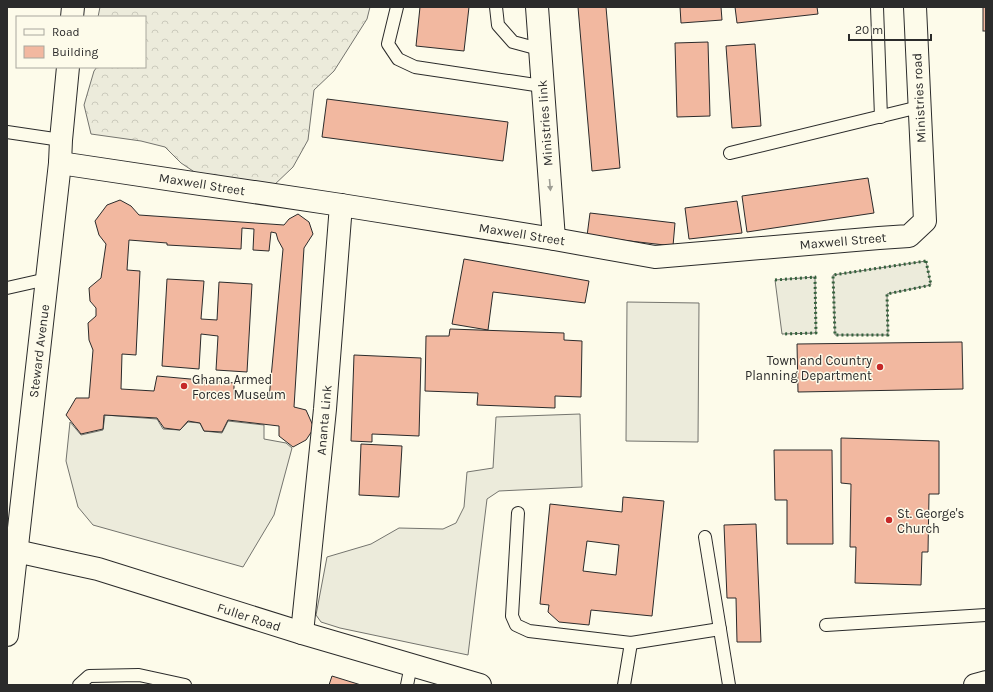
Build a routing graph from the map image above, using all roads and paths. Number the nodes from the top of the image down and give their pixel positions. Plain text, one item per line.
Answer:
1 (397, 7) edge
2 (496, 7) edge
3 (536, 7) edge
4 (877, 7) edge
5 (915, 7) edge
6 (540, 49) junction
7 (68, 68) edge
8 (542, 86) junction
9 (919, 107) junction
10 (881, 117) junction
11 (7, 132) edge
12 (61, 140) junction
13 (730, 153) dead end
14 (60, 163) junction
15 (922, 166) joint
16 (341, 205) junction
17 (554, 239) junction
18 (47, 279) junction
19 (7, 288) edge
20 (518, 513) dead end
21 (705, 537) dead end
22 (16, 551) junction
23 (986, 615) edge
24 (826, 625) dead end
25 (720, 629) junction
26 (302, 633) junction
27 (7, 635) edge
28 (630, 643) junction
29 (409, 675) edge
30 (986, 682) edge
31 (79, 685) edge
32 (185, 685) edge
33 (480, 685) edge
34 (624, 685) edge
35 (729, 685) edge
36 (975, 685) edge

1 - 8 lane
2 - 6 lane
3 - 6 street, Ministries link
4 - 10 lane
5 - 9 street, Ministries road
6 - 8 street, Ministries link
7 - 12 street, Steward Avenue
8 -> 17 street, Ministries link
9 - 10 lane
9 - 15 street, Ministries road
10 - 13 lane
11 - 12 lane
12 - 14 street, Steward Avenue
14 - 16 street, Maxwell Street
14 - 18 street, Steward Avenue
15 - 17 street, Maxwell Street
16 - 17 street, Maxwell Street
16 - 26 street, Ananta Link
18 - 19 lane
18 - 22 street, Steward Avenue
20 - 28 lane
21 - 25 lane
22 - 26 street, Fuller Road
22 - 27 street, Steward Avenue
23 - 24 lane
25 - 28 lane
25 - 35 lane
26 - 29 street, Fuller Road
28 - 34 lane
29 - 33 street, Fuller Road
30 - 36 street
31 - 32 lane

